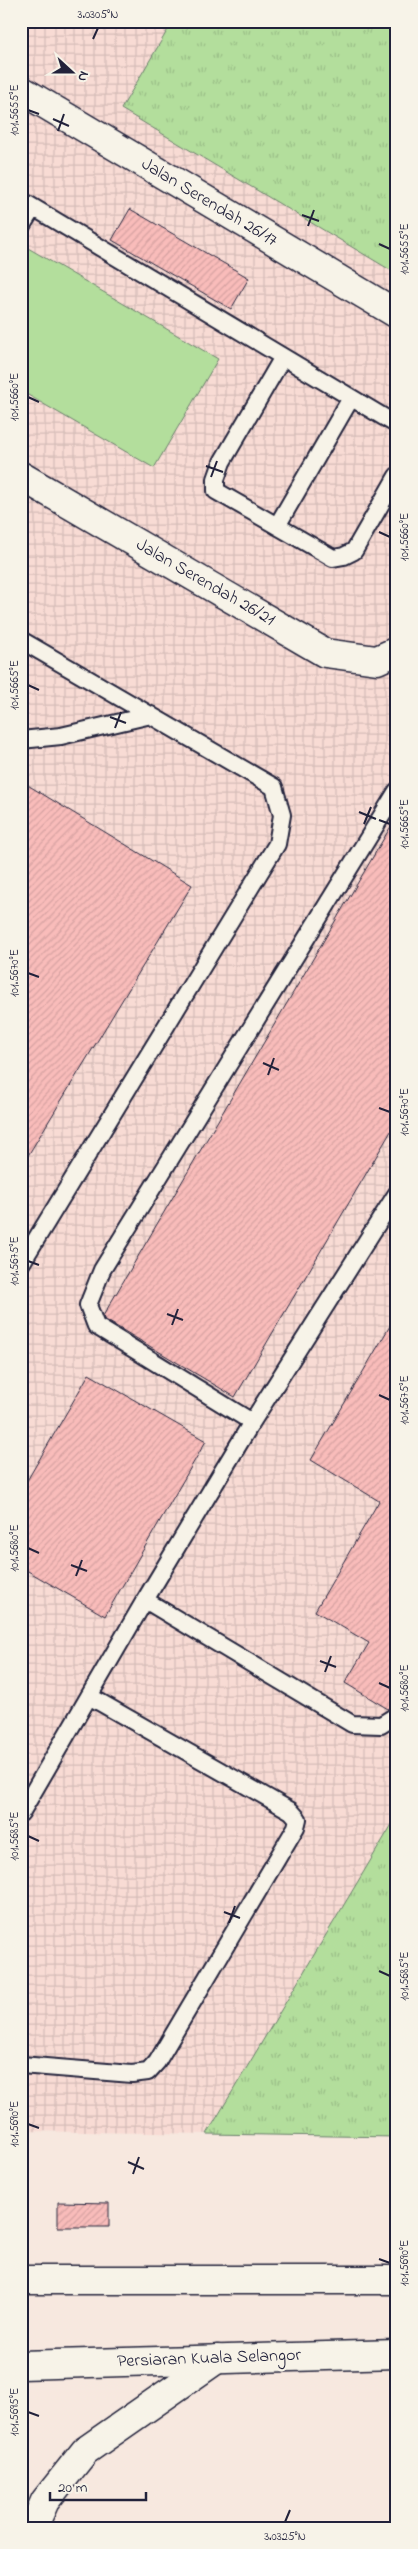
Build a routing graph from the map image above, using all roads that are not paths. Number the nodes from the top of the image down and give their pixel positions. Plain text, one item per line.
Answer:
1 (21, 90) edge
2 (27, 204) edge
3 (21, 227) edge
4 (397, 314) edge
5 (282, 357) junction
6 (351, 398) junction
7 (397, 425) edge
8 (21, 476) edge
9 (397, 476) edge
10 (277, 526) junction
11 (21, 640) edge
12 (397, 651) edge
13 (151, 715) junction
14 (21, 740) edge
15 (397, 791) edge
16 (397, 1193) edge
17 (21, 1264) edge
18 (252, 1422) junction
19 (145, 1600) junction
20 (89, 1696) junction
21 (397, 1716) edge
22 (21, 1813) edge
23 (21, 2066) edge
24 (21, 2280) edge
25 (397, 2280) edge
26 (397, 2354) edge
27 (217, 2359) junction
28 (21, 2365) edge
29 (33, 2528) edge

1 - 4 street, Jalan Serendah 26/17
2 - 3 lane
2 - 5 lane
5 - 6 lane
5 - 10 lane
6 - 7 lane
6 - 10 lane
8 - 12 street, Jalan Serendah 26/21
9 - 10 lane
11 - 13 lane
13 - 14 lane
13 - 17 lane
15 - 18 lane
16 - 18 lane
18 - 19 lane
19 - 20 lane
19 - 21 lane
20 - 22 lane
20 - 23 lane
24 - 25 street
26 - 27 street, Persiaran Kuala Selangor
27 - 28 street, Persiaran Kuala Selangor
27 - 29 street

